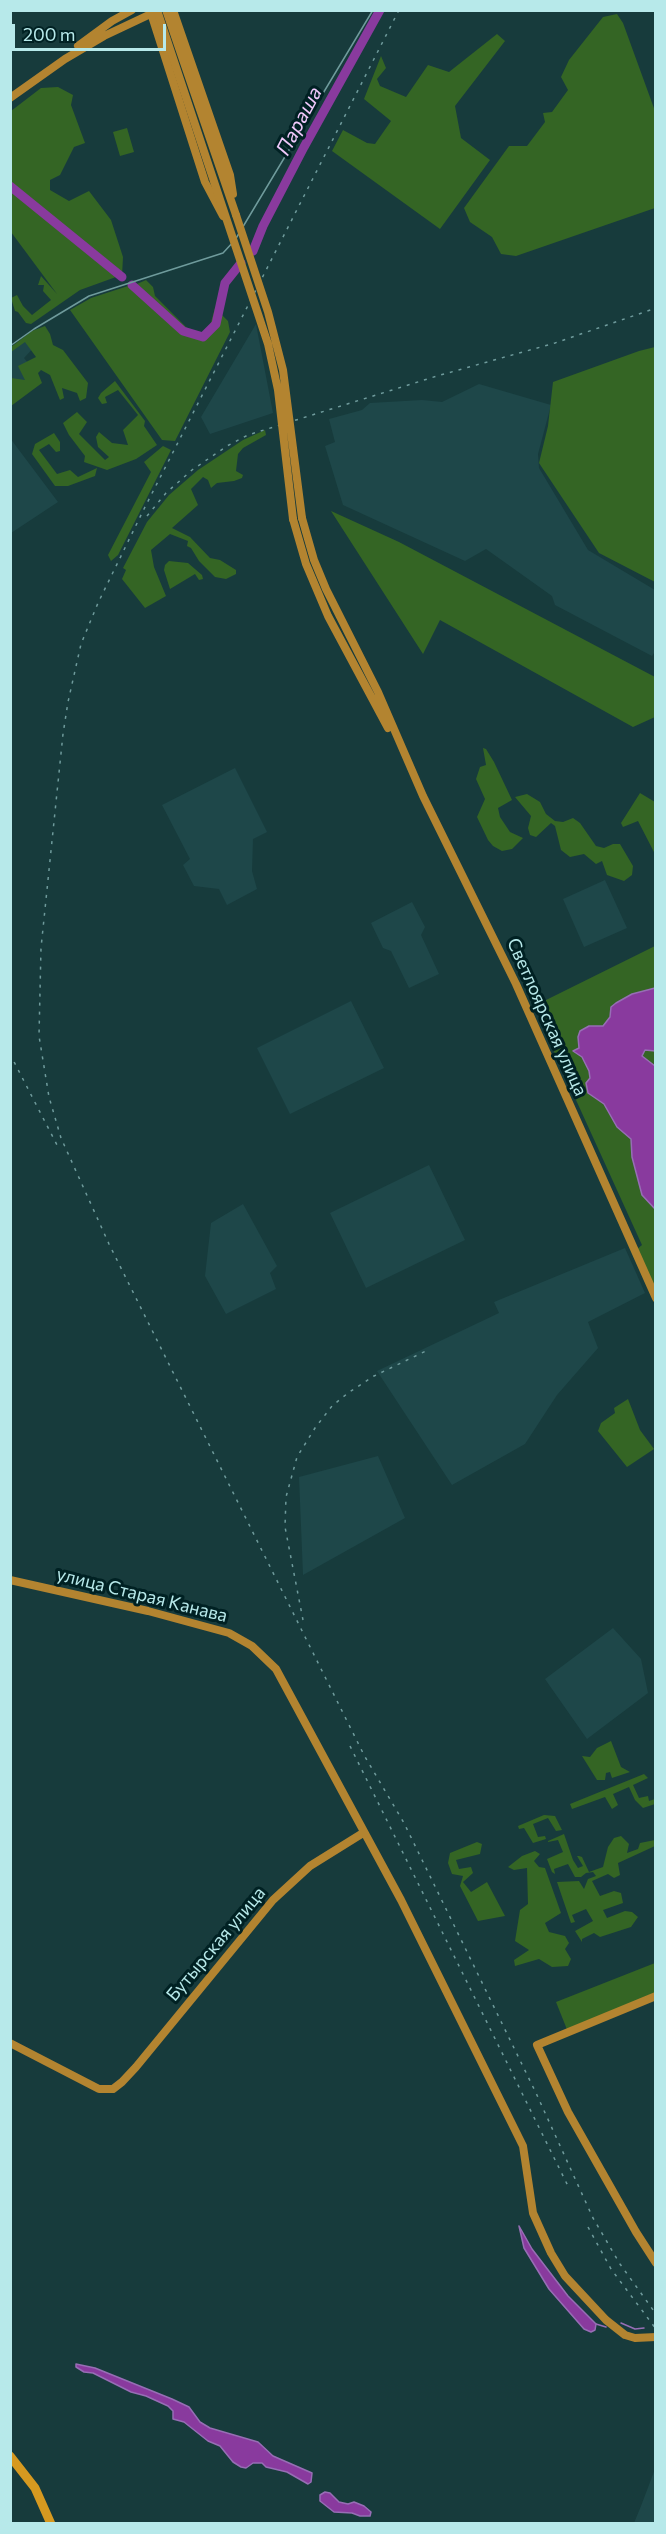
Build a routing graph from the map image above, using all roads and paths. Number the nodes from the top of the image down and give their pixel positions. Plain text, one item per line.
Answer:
1 (132, 10) edge
2 (166, 10) edge
3 (173, 10) edge
4 (154, 11) edge
5 (65, 59) junction
6 (10, 98) edge
7 (236, 215) junction
8 (227, 222) junction
9 (298, 518) junction
10 (656, 1298) edge
11 (10, 1580) edge
12 (363, 1833) junction
13 (656, 1996) edge
14 (10, 2043) edge
15 (656, 2263) edge
16 (656, 2337) edge
17 (10, 2456) edge
18 (51, 2523) edge

1 - 5 main road
2 - 7 main road
3 - 7 main road
4 - 5 main road
4 - 8 main road, bridge
4 - 8 main road, bridge
5 - 6 main road
7 - 9 main road, bridge
8 - 9 main road, bridge
9 - 10 main road, Светлоярская улица
11 - 12 main road, улица Старая Канава
12 - 14 main road, Бутырская улица
12 - 16 main road, улица Старая Канава
13 - 15 main road
17 - 18 main road

